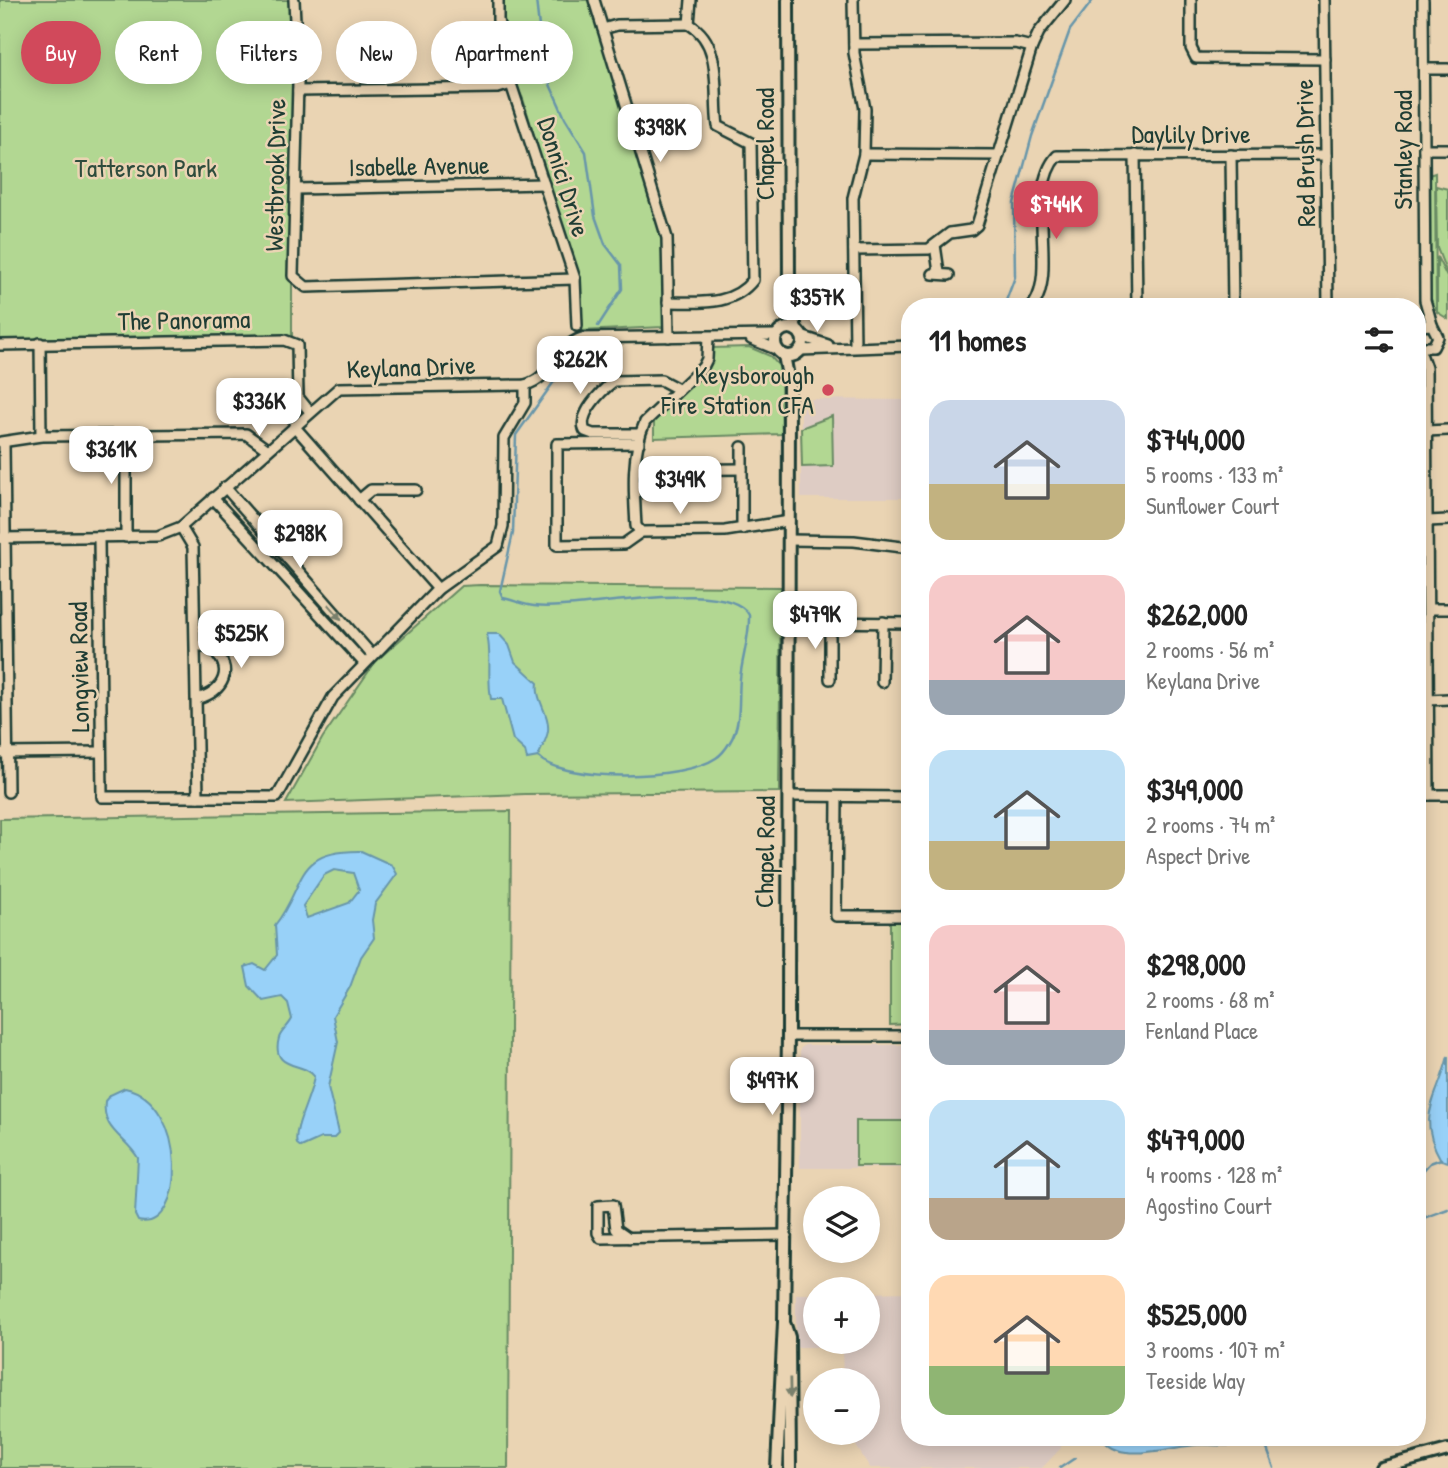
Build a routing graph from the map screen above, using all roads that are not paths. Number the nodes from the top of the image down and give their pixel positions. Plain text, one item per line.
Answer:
1 (294, 0) edge
2 (498, 0) edge
3 (594, 0) edge
4 (691, 0) edge
5 (788, 0) edge
6 (853, 0) edge
7 (1065, 0) edge
8 (1191, 0) edge
9 (1324, 0) edge
10 (1423, 0) edge
11 (498, 21) edge
12 (690, 24) junction
13 (603, 29) junction
14 (853, 44) junction
15 (1032, 47) junction
16 (1325, 59) junction
17 (1424, 69) junction
18 (1448, 69) edge
19 (512, 84) joint
20 (298, 91) junction
21 (1424, 149) junction
22 (1448, 149) edge
23 (864, 154) junction
24 (1135, 155) junction
25 (1231, 155) junction
26 (1326, 155) junction
27 (998, 156) junction
28 (544, 184) junction
29 (296, 189) junction
30 (935, 245) junction
31 (854, 250) junction
32 (949, 275) dead end
33 (575, 279) junction
34 (789, 289) junction
35 (1036, 298) edge
36 (1137, 298) edge
37 (1233, 298) edge
38 (1328, 298) edge
39 (1425, 298) edge
40 (668, 302) junction
41 (1426, 303) edge
42 (577, 326) dead end
43 (1426, 326) edge
44 (1434, 327) junction
45 (1448, 331) edge
46 (779, 333) junction
47 (799, 333) junction
48 (732, 336) junction
49 (669, 337) junction
50 (708, 337) junction
51 (1448, 338) edge
52 (40, 343) junction
53 (0, 345) edge
54 (855, 346) junction
55 (901, 346) edge
56 (1426, 346) edge
57 (1434, 346) junction
58 (836, 347) junction
59 (781, 352) junction
60 (798, 352) junction
61 (1426, 368) joint
62 (789, 382) junction
63 (525, 385) junction
64 (678, 389) junction
65 (310, 412) junction
66 (294, 426) junction
67 (1448, 430) edge
68 (1426, 431) junction
69 (41, 436) junction
70 (126, 436) junction
71 (639, 438) junction
72 (2, 443) edge
73 (742, 447) dead end
74 (268, 450) junction
75 (742, 468) junction
76 (635, 470) junction
77 (225, 487) junction
78 (416, 490) dead end
79 (213, 498) junction
80 (359, 500) junction
81 (1428, 520) junction
82 (1448, 520) edge
83 (789, 521) junction
84 (181, 527) junction
85 (742, 529) junction
86 (642, 531) junction
87 (126, 537) junction
88 (2, 538) edge
89 (99, 538) junction
90 (789, 540) junction
91 (901, 547) edge
92 (438, 589) junction
93 (1429, 608) junction
94 (1448, 608) edge
95 (809, 622) dead end
96 (830, 622) junction
97 (883, 622) junction
98 (901, 622) edge
99 (197, 646) junction
100 (372, 655) junction
101 (364, 663) junction
102 (830, 679) dead end
103 (883, 682) dead end
104 (197, 699) junction
105 (1448, 699) edge
106 (1428, 700) junction
107 (101, 752) junction
108 (4, 753) edge
109 (8, 792) dead end
110 (1448, 795) edge
111 (789, 796) junction
112 (1429, 796) joint
113 (198, 797) junction
114 (837, 797) junction
115 (901, 797) edge
116 (901, 915) edge
117 (788, 1036) junction
118 (901, 1036) edge
119 (786, 1235) junction
120 (629, 1238) junction
121 (784, 1322) junction
122 (1448, 1450) edge
123 (790, 1455) junction
124 (1413, 1464) edge
125 (777, 1468) edge
126 (790, 1468) edge
127 (799, 1468) edge
128 (1381, 1468) edge

1 - 20 street, Westbrook Drive
2 - 11 street, Donnici Drive
3 - 13 street
4 - 12 street
5 - 34 main road, Chapel Road
6 - 14 street
7 - 15 street
8 - 16 street
9 - 16 street, Red Brush Drive
10 - 17 street, Stanley Road
12 - 13 street
12 - 40 street
13 - 40 street
14 - 15 street
14 - 23 street
15 - 27 street
16 - 26 street, Red Brush Drive
17 - 18 street
17 - 21 street, Stanley Road
19 - 20 street
19 - 28 street, Donnici Drive
20 - 29 street, Westbrook Drive
21 - 22 street
21 - 39 street, Stanley Road
23 - 27 street
23 - 31 street
24 - 25 street, Daylily Drive
24 - 35 street, Daylily Drive
24 - 36 street
25 - 26 street, Daylily Drive
25 - 37 street
26 - 38 street, Red Brush Drive
27 - 30 street
28 - 29 street, Isabelle Avenue
28 - 33 street, Donnici Drive
29 - 33 street, Westbrook Drive
30 - 31 street
30 - 32 street
31 - 54 street
33 - 42 street, Donnici Drive
34 - 46 main road, Chapel Road
34 - 47 main road, Chapel Road
40 - 49 street
41 - 44 street, Stanley Road
43 - 44 street
44 - 45 street
44 - 57 street, Stanley Road
46 - 47 main road
46 - 48 street
46 - 59 main road, Chapel Road
47 - 58 street
47 - 60 main road, Chapel Road
48 - 50 street
48 - 59 street
49 - 50 street
49 - 63 street
50 - 64 street
51 - 57 street
52 - 53 street, The Panorama
52 - 65 street, The Panorama
52 - 69 street
54 - 55 street
54 - 58 street
56 - 57 street
57 - 61 street
58 - 60 street
59 - 60 main road
59 - 62 main road, Chapel Road
60 - 62 main road, Chapel Road
61 - 68 street
62 - 83 main road, Chapel Road
63 - 65 street, Keylana Drive
63 - 92 street
64 - 71 street
64 - 71 street
65 - 66 street, Keylana Drive
66 - 74 street, Keylana Drive
66 - 80 street
67 - 68 street
68 - 81 street
69 - 70 street
69 - 72 street
70 - 74 street
70 - 87 street
71 - 76 street
71 - 86 street
72 - 88 street
73 - 75 street
74 - 77 street, Keylana Drive
75 - 76 street
75 - 85 street
76 - 86 street
77 - 79 street, Keylana Drive
77 -> 100 street
78 - 80 street
79 - 84 street, Keylana Drive
79 - 101 street
80 - 92 street
81 - 82 street
81 - 93 street
83 - 85 street
83 - 90 main road, Chapel Road
84 - 87 street, Keylana Drive
84 - 99 street
85 - 86 street
87 - 89 street, Keylana Drive
88 - 89 street, Keylana Drive
88 - 108 street
89 - 107 street, Longview Road
90 - 91 street
90 - 111 main road, Chapel Road
92 - 100 street
93 - 94 street
93 - 106 street
95 - 96 street
96 - 97 street
96 - 102 street
97 - 98 street
97 - 103 street
99 - 104 street
99 - 104 street
100 - 101 street
101 - 113 street
104 - 113 street
105 - 106 street
106 - 112 street
107 - 108 street
107 - 113 street, Longview Road
108 - 109 street
110 - 112 street
111 - 114 street
111 - 117 main road, Chapel Road
114 - 115 street
114 - 116 street
117 - 118 street
117 - 119 main road, Chapel Road
119 - 120 street
119 - 121 main road, Chapel Road
120 - 120 street
121 -> 123 main road, Chapel Road
121 - 125 main road, Chapel Road
122 - 124 main road
123 - 126 main road, Chapel Road
123 - 127 main road
124 - 128 main road

